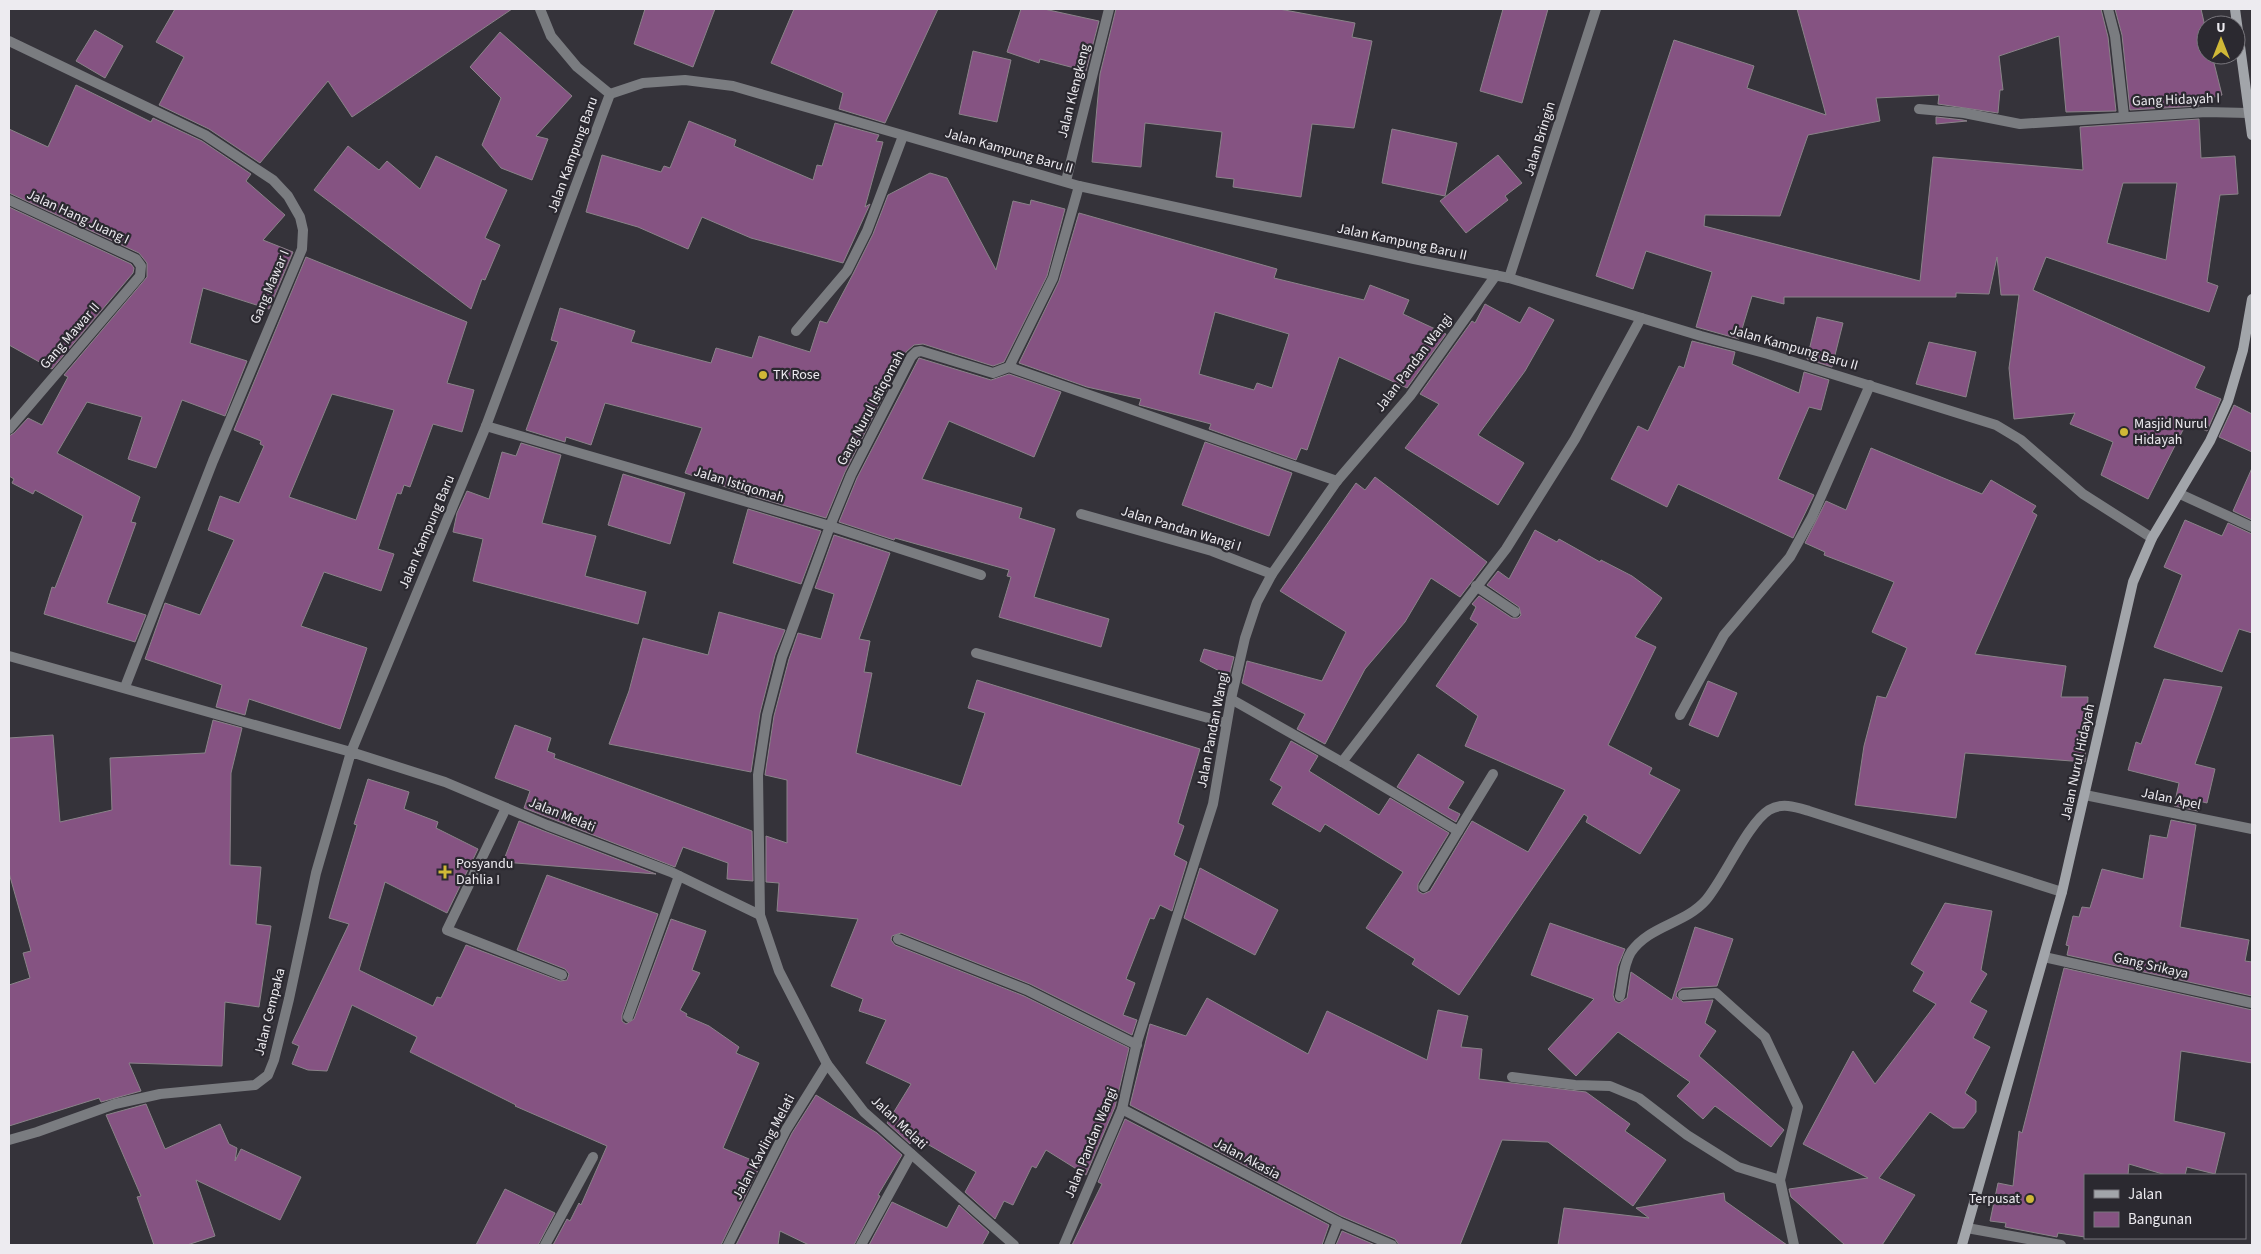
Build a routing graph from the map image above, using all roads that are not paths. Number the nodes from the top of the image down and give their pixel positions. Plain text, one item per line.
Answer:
1 (540, 9) edge
2 (1109, 9) edge
3 (1596, 9) edge
4 (2108, 9) edge
5 (2235, 9) edge
6 (9, 41) edge
7 (610, 94) junction
8 (1919, 109) dead end
9 (2248, 113) junction
10 (2124, 116) junction
11 (2252, 135) edge
12 (903, 136) junction
13 (1066, 181) junction
14 (1079, 186) junction
15 (9, 200) edge
16 (136, 259) joint
17 (1496, 275) junction
18 (1509, 278) junction
19 (2252, 299) edge
20 (1641, 318) junction
21 (796, 331) dead end
22 (1009, 367) junction
23 (1870, 385) junction
24 (486, 426) junction
25 (9, 429) edge
26 (1338, 481) junction
27 (2180, 494) junction
28 (1080, 514) dead end
29 (830, 526) junction
30 (2252, 526) edge
31 (2152, 538) junction
32 (1272, 574) junction
33 (981, 575) dead end
34 (1476, 586) junction
35 (1515, 612) dead end
36 (976, 653) dead end
37 (9, 656) edge
38 (126, 687) junction
39 (1231, 699) junction
40 (1680, 715) dead end
41 (1226, 723) junction
42 (350, 752) junction
43 (1342, 762) junction
44 (1493, 774) dead end
45 (2085, 795) junction
46 (506, 808) junction
47 (2252, 829) edge
48 (1458, 831) junction
49 (679, 876) junction
50 (1424, 887) dead end
51 (2062, 892) junction
52 (760, 915) junction
53 (898, 939) dead end
54 (2044, 956) junction
55 (562, 975) dead end
56 (1683, 995) dead end
57 (1620, 996) dead end
58 (2252, 1003) edge
59 (628, 1017) dead end
60 (1137, 1045) junction
61 (827, 1064) junction
62 (1512, 1077) dead end
63 (1122, 1110) junction
64 (9, 1140) edge
65 (911, 1154) junction
66 (593, 1157) dead end
67 (1780, 1180) junction
68 (1338, 1222) junction
69 (1967, 1228) junction
70 (544, 1245) edge
71 (728, 1245) edge
72 (861, 1245) edge
73 (1014, 1245) edge
74 (1064, 1245) edge
75 (1329, 1245) edge
76 (1392, 1245) edge
77 (1794, 1245) edge
78 (1962, 1245) edge
79 (2061, 1245) edge

1 - 7 street, Jalan Kampung Baru
2 - 13 street, Jalan Klengkeng
3 - 18 street, Jalan Bringin
4 - 10 street, Gang Hidayah I
5 - 9 street
6 - 38 street, Gang Mawar I
7 - 12 street, Jalan Kampung Baru II
7 - 24 street, Jalan Kampung Baru
8 - 10 street
9 - 10 street, Gang Hidayah I
9 - 11 street
12 - 13 street, Jalan Kampung Baru II
12 - 21 street
13 - 14 street, Jalan Kampung Baru II
14 - 17 street, Jalan Kampung Baru II
14 - 22 street
15 - 16 street, Jalan Hang Juang I
16 - 25 street, Gang Mawar II
17 - 18 street, Jalan Kampung Baru II
17 - 26 street, Jalan Pandan Wangi
18 - 20 street, Jalan Kampung Baru II
19 - 27 street, Jalan Nurul Hidayah
20 - 23 street, Jalan Kampung Baru II
20 - 34 street
22 - 26 street
22 - 29 street, Gang Nurul Istiqomah
23 - 31 street, Jalan Kampung Baru II
23 - 40 street
24 - 29 street, Jalan Istiqomah
24 - 42 street, Jalan Kampung Baru
26 - 32 street, Jalan Pandan Wangi
27 - 30 street
27 - 31 street, Jalan Nurul Hidayah
28 - 32 street, Jalan Pandan Wangi I
29 - 33 street, Jalan Istiqomah
29 - 52 street, Jalan Melati
31 - 45 street, Jalan Nurul Hidayah
32 - 39 street, Jalan Pandan Wangi
34 - 35 street
34 - 43 street
36 - 41 street
37 - 38 street
38 - 42 street
39 - 41 street, Jalan Pandan Wangi
39 - 43 street
41 - 60 street, Jalan Pandan Wangi
42 - 46 street, Jalan Melati
42 - 64 street, Jalan Cempaka
43 - 48 street
44 - 48 street
45 - 47 street, Jalan Apel
45 - 51 street, Jalan Nurul Hidayah
46 - 49 street, Jalan Melati
46 - 55 street
48 - 50 street
49 - 52 street, Jalan Melati
49 - 59 street
51 - 54 street, Jalan Nurul Hidayah
51 - 57 street
52 - 61 street, Jalan Melati
53 - 60 street
54 - 58 street, Gang Srikaya
54 - 69 street, Jalan Nurul Hidayah
56 - 67 street
60 - 63 street, Jalan Pandan Wangi
61 - 65 street, Jalan Melati
61 - 71 street, Jalan Kavling Melati
62 - 67 street
63 - 68 street, Jalan Akasia
63 - 74 street, Jalan Pandan Wangi
65 - 72 street
65 - 73 street, Jalan Melati
66 - 70 street
67 - 77 street
68 - 75 street
68 - 76 street, Jalan Akasia
69 - 78 street, Jalan Nurul Hidayah
69 - 79 street

